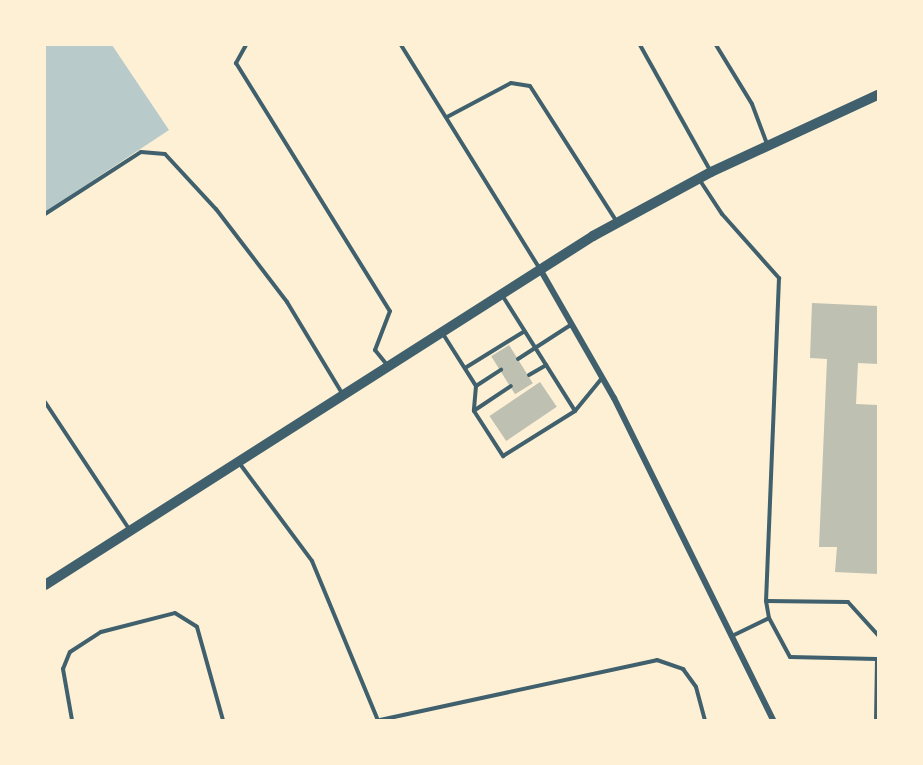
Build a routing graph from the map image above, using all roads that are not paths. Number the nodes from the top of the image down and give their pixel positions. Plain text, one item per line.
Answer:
1 (246, 45) edge
2 (401, 45) edge
3 (407, 45) edge
4 (640, 45) edge
5 (716, 45) edge
6 (406, 54) junction
7 (878, 95) edge
8 (447, 117) junction
9 (767, 145) junction
10 (711, 172) junction
11 (699, 178) junction
12 (45, 214) edge
13 (617, 222) junction
14 (540, 268) junction
15 (500, 292) junction
16 (572, 323) junction
17 (441, 331) junction
18 (525, 331) junction
19 (535, 348) junction
20 (518, 359) dead end
21 (387, 365) junction
22 (546, 365) junction
23 (465, 368) junction
24 (501, 370) dead end
25 (529, 375) dead end
26 (602, 377) junction
27 (476, 386) junction
28 (511, 386) dead end
29 (343, 394) junction
30 (45, 402) edge
31 (474, 411) junction
32 (575, 411) junction
33 (238, 461) junction
34 (130, 530) junction
35 (45, 585) edge
36 (766, 601) junction
37 (769, 618) junction
38 (878, 635) edge
39 (732, 636) junction
40 (878, 653) edge
41 (877, 659) edge
42 (72, 720) edge
43 (223, 720) edge
44 (379, 720) edge
45 (705, 720) edge
46 (773, 720) edge
47 (876, 720) edge

1 - 21 lane
2 - 6 lane
3 - 6 lane
4 - 10 lane
5 - 9 lane
6 - 8 lane
7 - 9 street
8 - 13 lane
8 - 14 lane
9 - 10 street
10 - 11 street
11 - 13 street
11 - 36 lane
12 - 29 lane
13 - 14 street
14 - 15 street
14 - 16 street
15 - 17 street
15 - 18 lane
16 - 19 lane
16 - 26 street
17 - 21 street
17 - 23 lane
18 - 19 lane
18 - 23 lane
19 - 20 lane
19 - 22 lane
21 - 29 street
22 - 25 lane
22 - 32 lane
23 - 27 lane
24 - 27 lane
26 - 32 lane
26 - 39 street
27 - 31 lane
28 - 31 lane
29 - 33 street
30 - 34 lane
31 - 32 lane
33 - 34 street
33 - 44 lane
34 - 35 street
36 - 37 lane
36 - 38 lane
37 - 39 lane
37 - 41 lane
39 - 46 street
40 - 41 lane
41 - 47 lane
42 - 43 lane
44 - 45 lane

